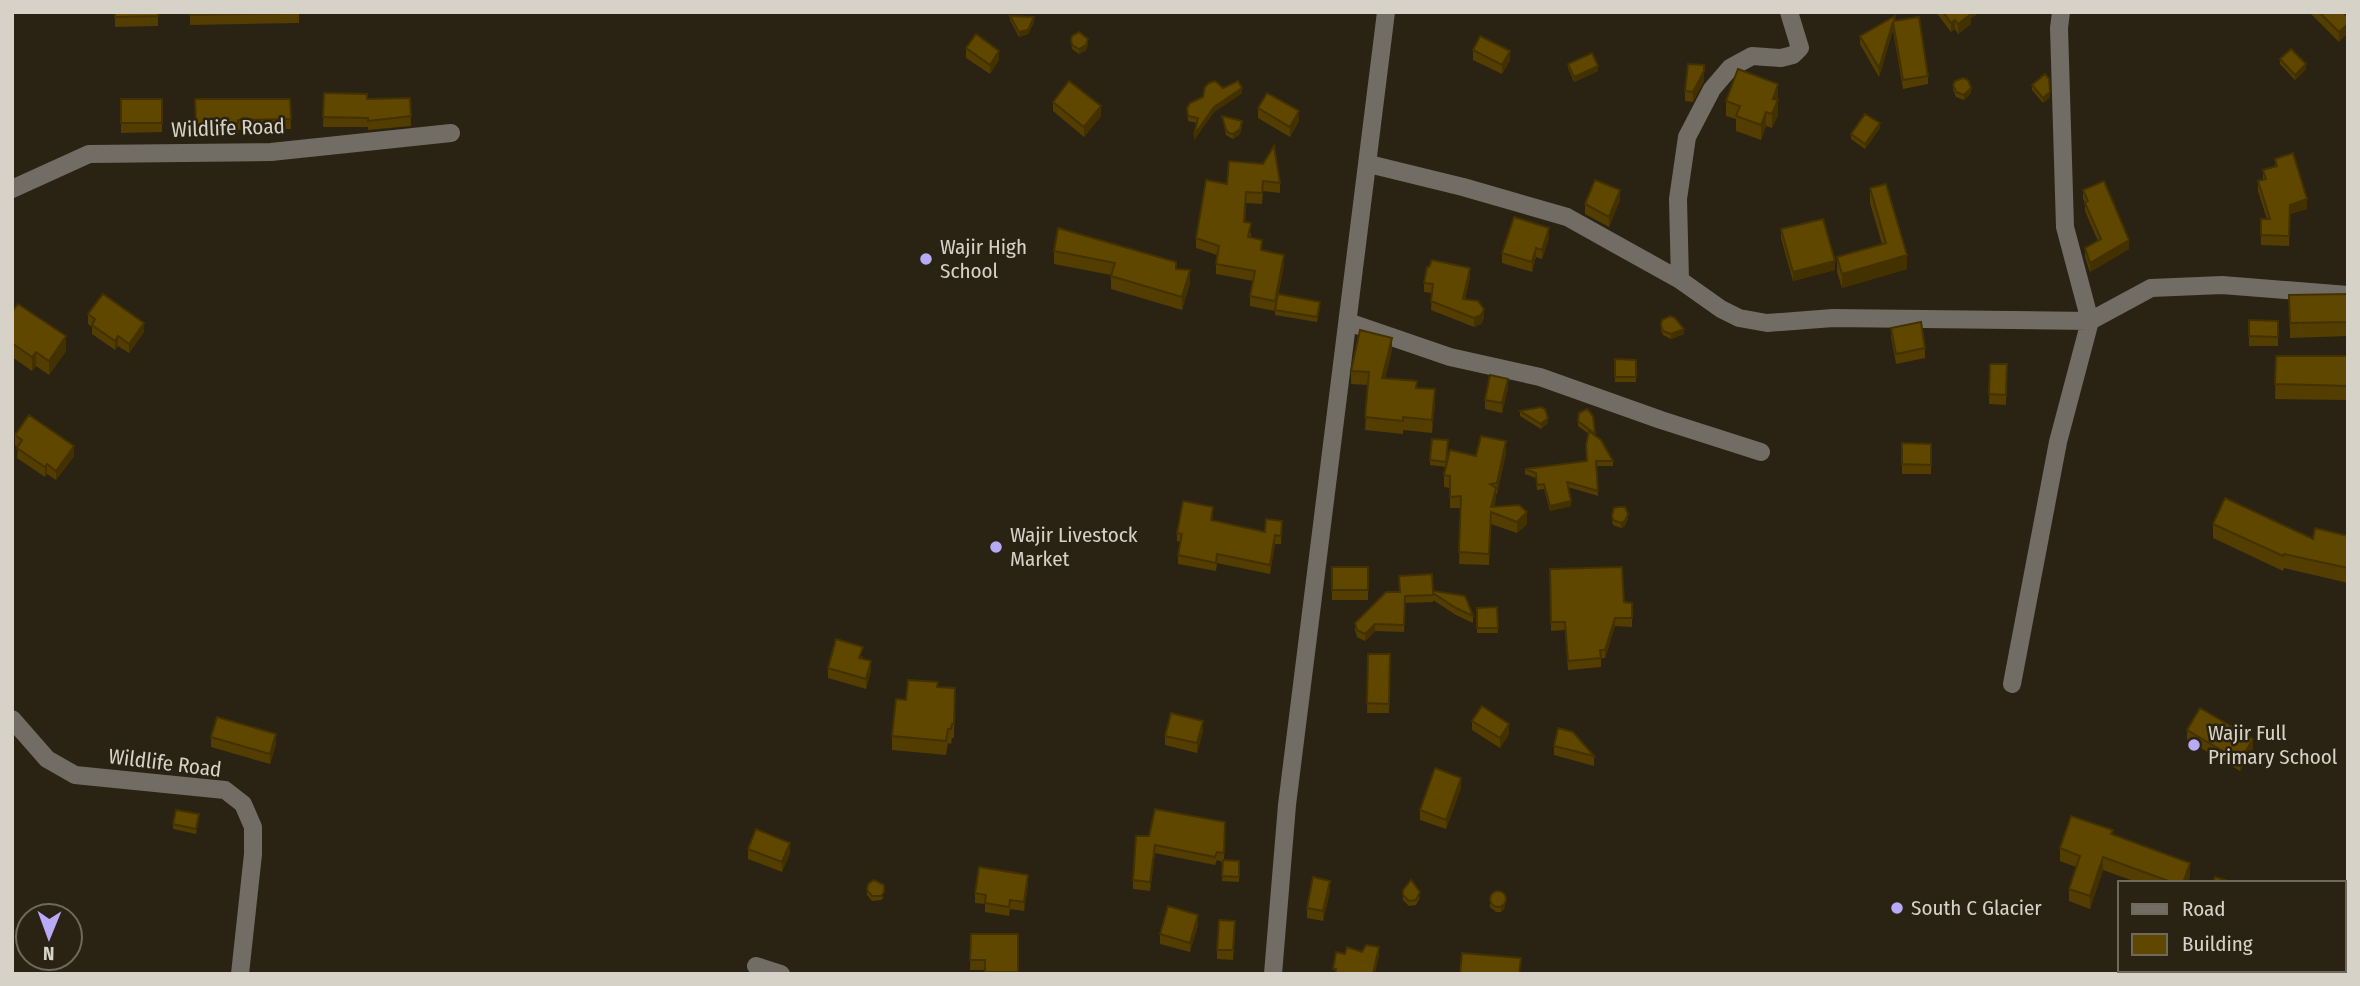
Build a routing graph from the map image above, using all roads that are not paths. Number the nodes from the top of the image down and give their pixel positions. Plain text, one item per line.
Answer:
1 (1386, 12) edge
2 (1789, 12) edge
3 (2061, 12) edge
4 (451, 133) dead end
5 (1369, 164) junction
6 (12, 189) edge
7 (1680, 280) junction
8 (2348, 295) edge
9 (2090, 321) junction
10 (1348, 322) junction
11 (1761, 452) dead end
12 (2012, 684) dead end
13 (12, 719) edge
14 (756, 966) dead end
15 (240, 974) edge
16 (781, 974) edge
17 (1272, 974) edge

1 - 5 street
2 - 7 street
3 - 9 street
4 - 6 street, Wildlife Road
5 - 7 street
5 - 10 street
7 - 9 street
8 - 9 street
9 - 12 street
10 - 11 street
10 - 17 street
13 - 15 street, Wildlife Road
14 - 16 street

